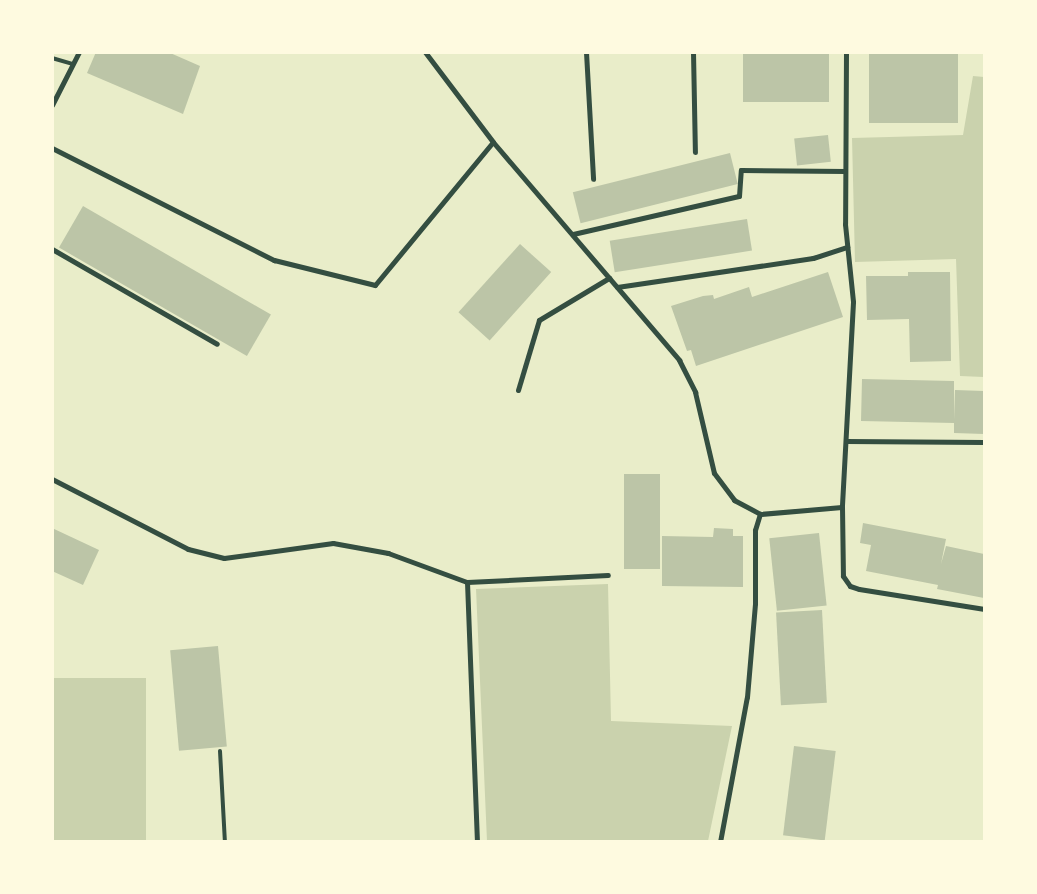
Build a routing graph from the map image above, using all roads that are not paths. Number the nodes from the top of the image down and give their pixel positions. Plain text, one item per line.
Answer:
1 (79, 52) edge
2 (424, 52) edge
3 (586, 52) edge
4 (693, 52) edge
5 (846, 52) edge
6 (52, 58) edge
7 (73, 64) junction
8 (52, 104) edge
9 (493, 142) junction
10 (52, 148) edge
11 (695, 152) dead end
12 (845, 171) junction
13 (593, 179) dead end
14 (572, 234) junction
15 (847, 247) junction
16 (52, 249) edge
17 (609, 278) junction
18 (617, 288) junction
19 (217, 344) dead end
20 (518, 390) dead end
21 (846, 441) junction
22 (984, 442) edge
23 (52, 479) edge
24 (842, 507) junction
25 (760, 514) junction
26 (608, 575) dead end
27 (467, 582) junction
28 (984, 609) edge
29 (220, 751) dead end
30 (226, 842) edge
31 (477, 842) edge
32 (720, 842) edge

1 - 7 street
2 - 9 street
3 - 13 street
4 - 11 street
5 - 12 street
6 - 7 lane
7 - 8 street
9 - 10 street
9 - 14 street
12 - 14 street
12 - 15 street
14 - 17 street
15 - 18 street
15 - 21 street
16 - 19 street
17 - 18 street
17 - 20 street
18 - 25 street
21 - 22 street
21 - 24 street
23 - 27 street
24 - 25 street
24 - 28 street
25 - 32 street
26 - 27 street
27 - 31 street
29 - 30 lane

